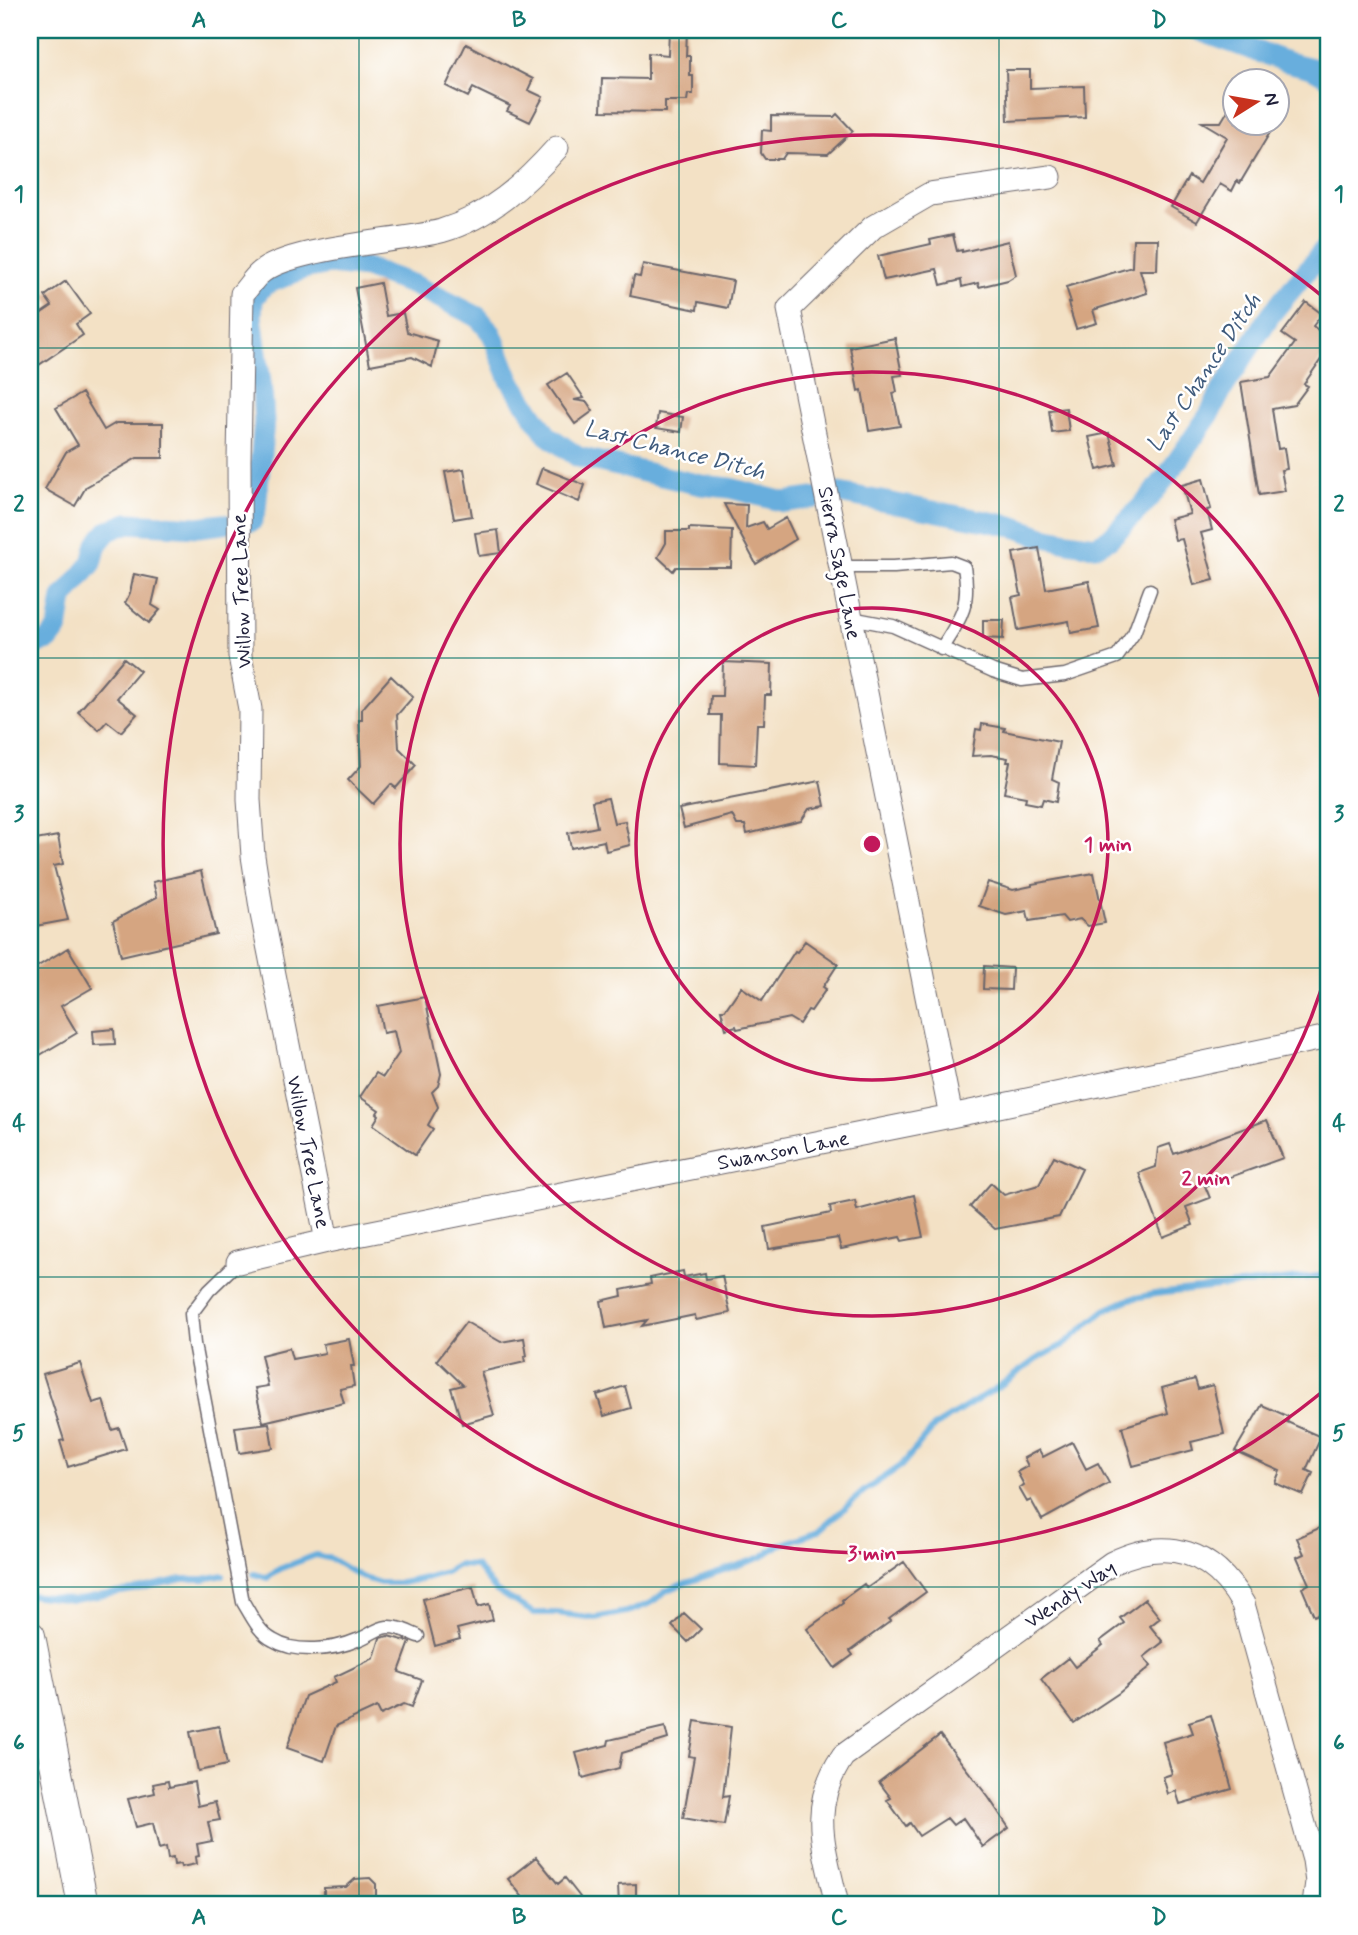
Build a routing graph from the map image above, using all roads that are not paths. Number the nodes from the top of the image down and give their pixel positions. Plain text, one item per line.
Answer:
1 (557, 148) dead end
2 (1050, 177) dead end
3 (841, 567) junction
4 (1150, 590) dead end
5 (851, 618) junction
6 (941, 649) junction
7 (1328, 1037) edge
8 (951, 1116) junction
9 (327, 1241) junction
10 (238, 1262) joint
11 (30, 1636) edge
12 (418, 1636) dead end
13 (83, 1905) edge
14 (837, 1905) edge
15 (1314, 1905) edge

1 - 9 street, Willow Tree Lane
2 - 3 street, Sierra Sage Lane
3 - 5 street, Sierra Sage Lane
3 - 6 lane
4 - 6 lane
5 - 6 lane
5 - 8 street, Sierra Sage Lane
7 - 8 street, Swanson Lane
8 - 9 street, Swanson Lane
9 - 10 street, Swanson Lane
10 - 12 lane
11 - 13 street
14 - 15 street, Wendy Way

